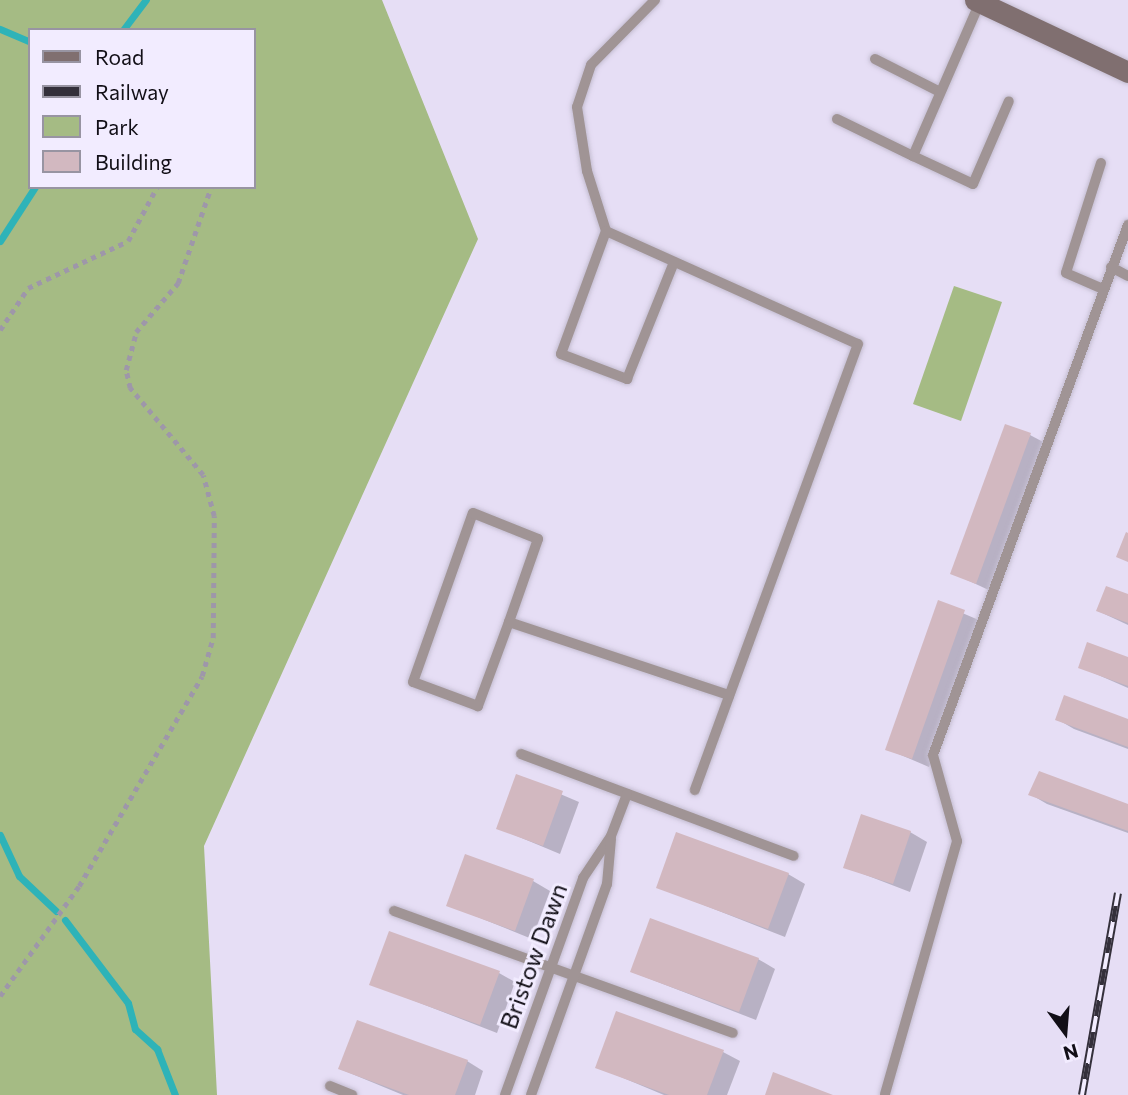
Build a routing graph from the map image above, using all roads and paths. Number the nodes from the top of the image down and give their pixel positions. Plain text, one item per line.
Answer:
1 (654, 0) edge
2 (978, 1) edge
3 (874, 59) dead end
4 (1128, 72) edge
5 (940, 92) junction
6 (1009, 101) dead end
7 (837, 119) dead end
8 (913, 156) junction
9 (1101, 163) dead end
10 (156, 189) edge
11 (210, 189) edge
12 (1128, 225) edge
13 (606, 231) junction
14 (674, 262) junction
15 (1111, 267) junction
16 (1128, 276) edge
17 (1103, 289) junction
18 (0, 330) edge
19 (509, 622) junction
20 (729, 695) junction
21 (521, 754) dead end
22 (695, 790) dead end
23 (627, 794) junction
24 (611, 836) junction
25 (794, 856) dead end
26 (394, 911) dead end
27 (551, 967) junction
28 (574, 975) junction
29 (0, 996) edge
30 (733, 1033) dead end
31 (330, 1086) dead end
32 (885, 1094) edge
33 (352, 1095) edge
34 (505, 1095) edge
35 (531, 1095) edge

1 - 13 lane
2 - 4 main road
2 - 5 lane
3 - 5 lane
5 - 8 lane
6 - 8 lane
7 - 8 lane
9 - 17 lane
10 - 18 path
11 - 29 path
12 - 15 lane
13 - 14 lane
13 - 14 lane
14 - 20 lane
15 - 16 lane
15 - 17 lane
17 - 32 lane
19 - 19 lane
19 - 20 lane
20 - 22 lane
21 - 23 lane
23 - 24 lane, Bristow Dawn
23 - 25 lane
24 - 27 lane, Bristow Dawn
24 - 28 lane, Bristow Dawn
26 - 27 lane
27 - 28 lane
27 - 34 lane, Bristow Dawn
28 - 30 lane
28 - 35 lane, Bristow Dawn
31 - 33 lane

